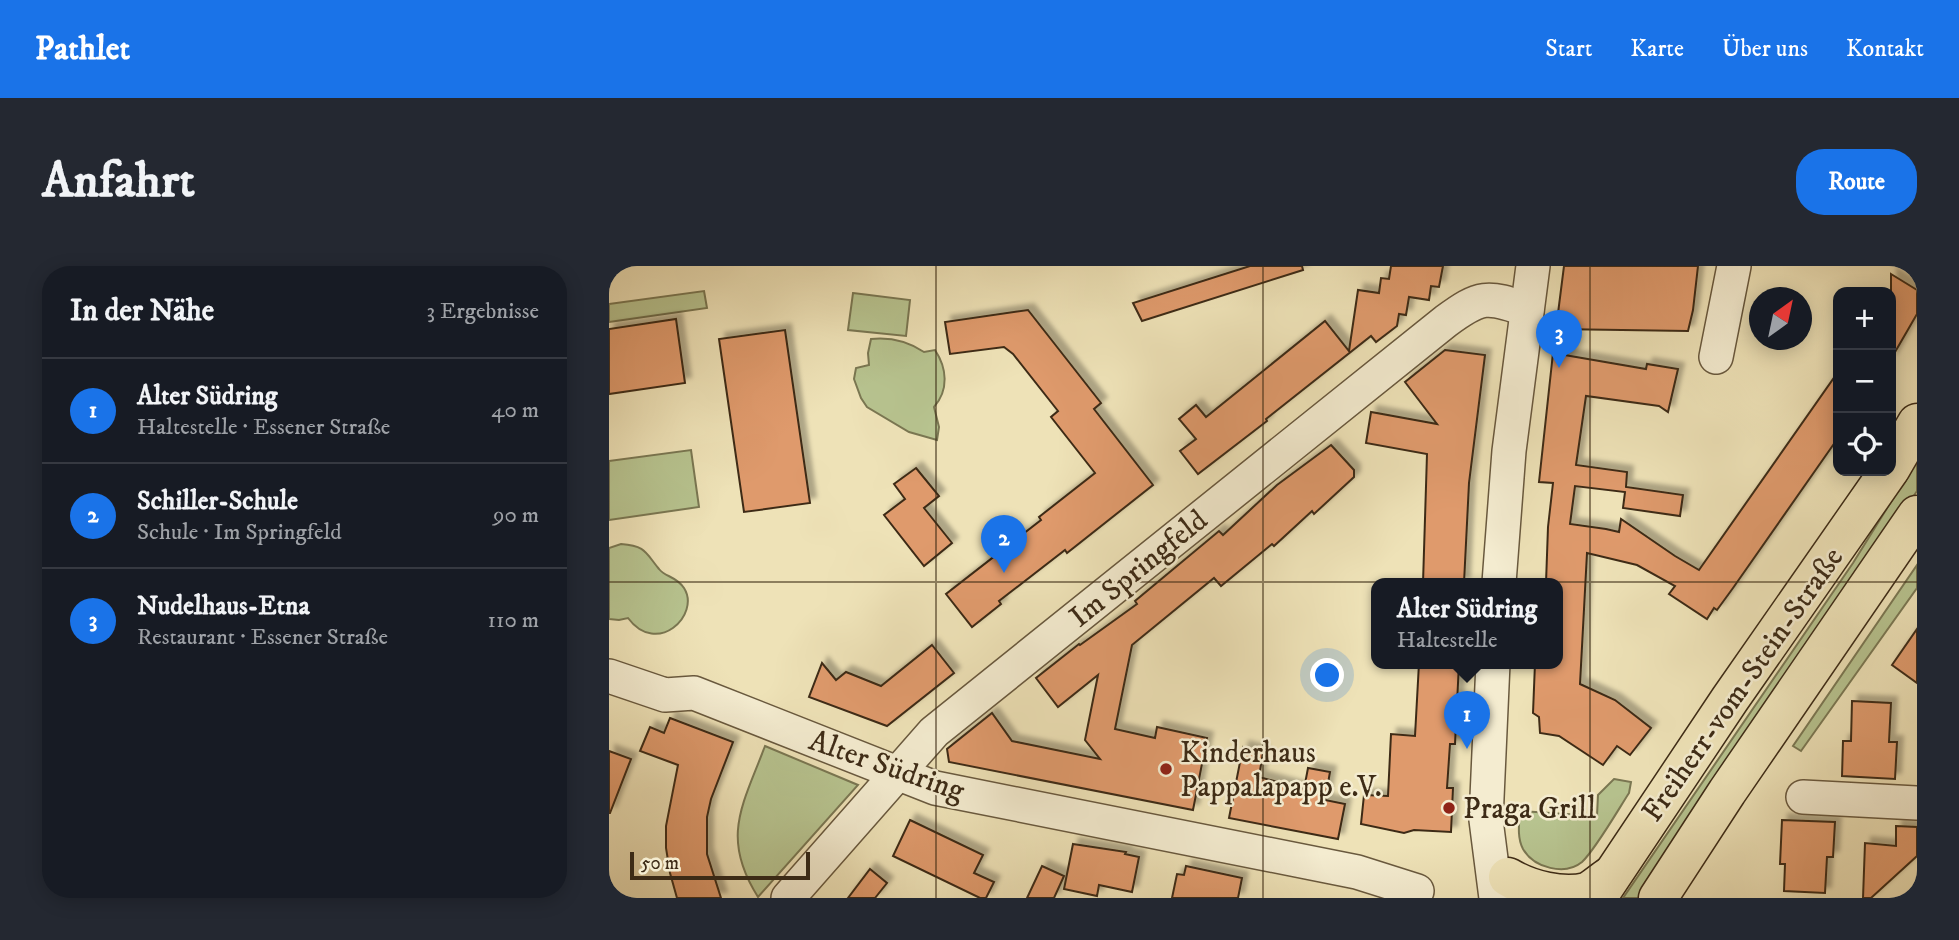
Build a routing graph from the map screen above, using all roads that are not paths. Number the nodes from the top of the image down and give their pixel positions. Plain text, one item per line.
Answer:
1 (1533, 266) edge
2 (1734, 266) edge
3 (1527, 310) junction
4 (1716, 358) dead end
5 (1917, 422) edge
6 (1896, 459) edge
7 (1885, 476) edge
8 (1917, 515) edge
9 (1499, 578) edge
10 (1493, 669) edge
11 (609, 676) edge
12 (896, 773) junction
13 (1803, 797) dead end
14 (1917, 803) edge
15 (1603, 887) edge
16 (1417, 891) dead end
17 (1509, 891) edge
18 (788, 898) edge
19 (1658, 898) edge

1 - 3 street
2 - 4 street
3 - 9 street
3 - 12 street, Im Springfeld
5 - 6 main road, Freiherr-vom-Stein-Straße
7 - 15 main road, Freiherr-vom-Stein-Straße
8 - 19 main road, Freiherr-vom-Stein-Straße
10 - 17 street
11 - 12 street, Alter Südring
12 - 16 street, Alter Südring
12 - 18 street, Im Springfeld
13 - 14 street
15 - 17 main road

